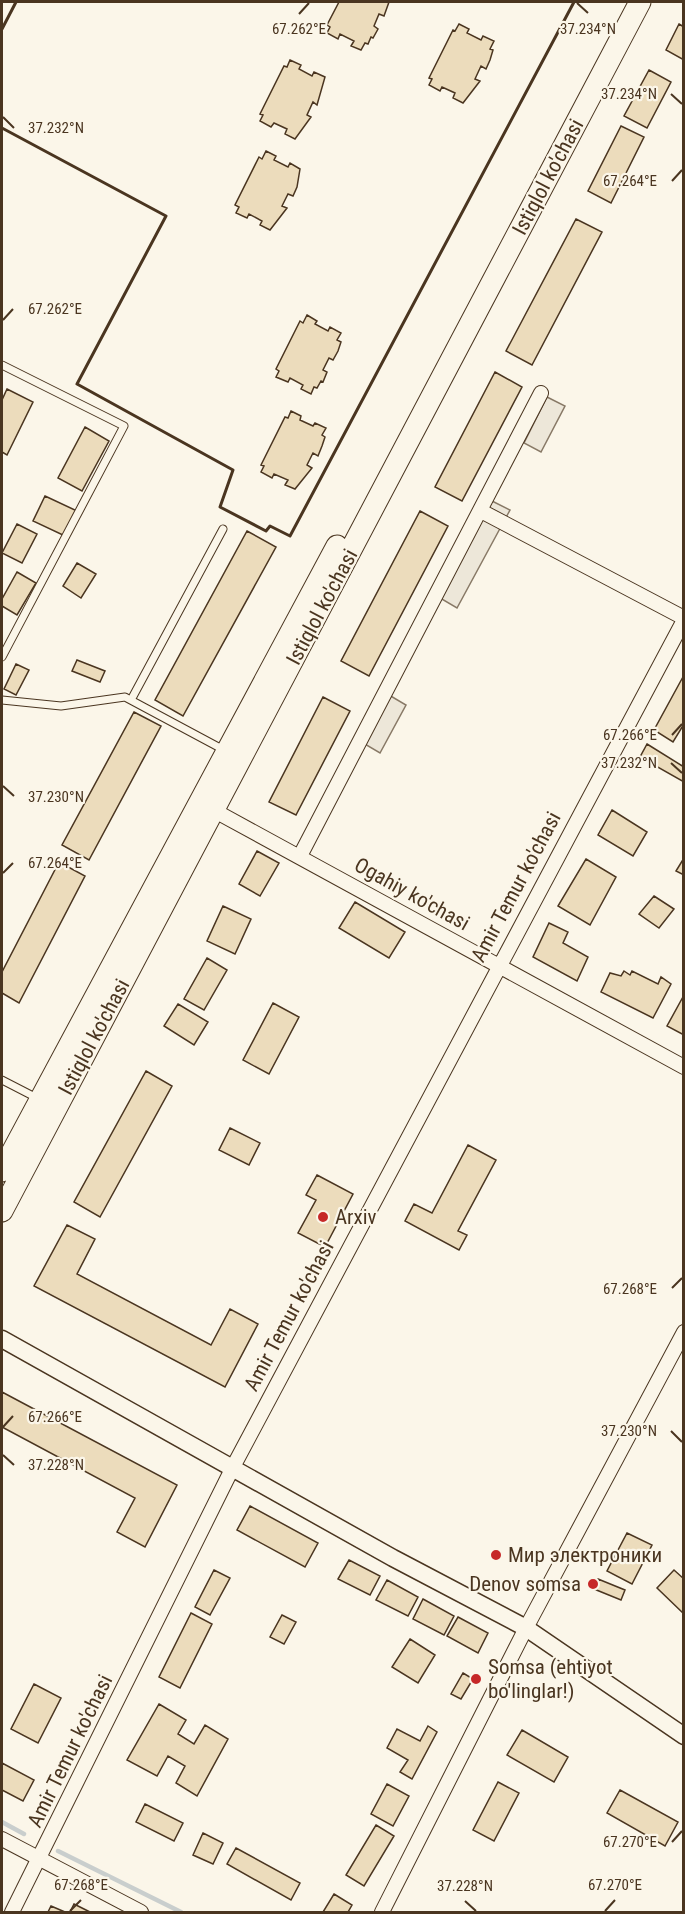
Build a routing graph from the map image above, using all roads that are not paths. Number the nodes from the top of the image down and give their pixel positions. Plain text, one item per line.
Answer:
1 (625, 2) edge
2 (639, 2) edge
3 (2, 365) edge
4 (541, 393) dead end
5 (482, 512) junction
6 (223, 528) dead end
7 (684, 619) edge
8 (2, 657) edge
9 (2, 700) edge
10 (131, 700) junction
11 (228, 752) junction
12 (214, 811) junction
13 (300, 856) junction
14 (497, 966) junction
15 (684, 1067) edge
16 (2, 1080) edge
17 (48, 1103) junction
18 (2, 1171) edge
19 (2, 1211) edge
20 (684, 1332) edge
21 (2, 1339) edge
22 (233, 1467) junction
23 (526, 1628) junction
24 (679, 1730) edge
25 (2, 1839) edge
26 (40, 1859) junction
27 (12, 1912) edge
28 (141, 1912) edge
29 (382, 1912) edge

1 - 11 main road, Istiqlol ko'chasi
2 - 12 main road, Istiqlol ko'chasi
3 - 8 lane
4 - 5 street
5 - 7 street
5 - 13 street
6 - 10 lane
7 - 14 street, Amir Temur ko'chasi
9 - 10 lane
10 - 11 lane
11 - 17 main road, Istiqlol ko'chasi
12 - 13 street, Ogahiy ko'chasi
12 - 17 main road, Istiqlol ko'chasi
13 - 14 street, Ogahiy ko'chasi
14 - 15 street, Ogahiy ko'chasi
14 - 22 street, Amir Temur ko'chasi
16 - 17 lane
17 - 18 main road, Istiqlol ko'chasi
17 - 19 main road, Istiqlol ko'chasi
20 - 23 street
21 - 22 street
22 - 23 street
22 - 26 street, Amir Temur ko'chasi
23 - 24 street
23 - 29 street
25 - 26 street
26 - 27 street, Amir Temur ko'chasi
26 - 28 street

